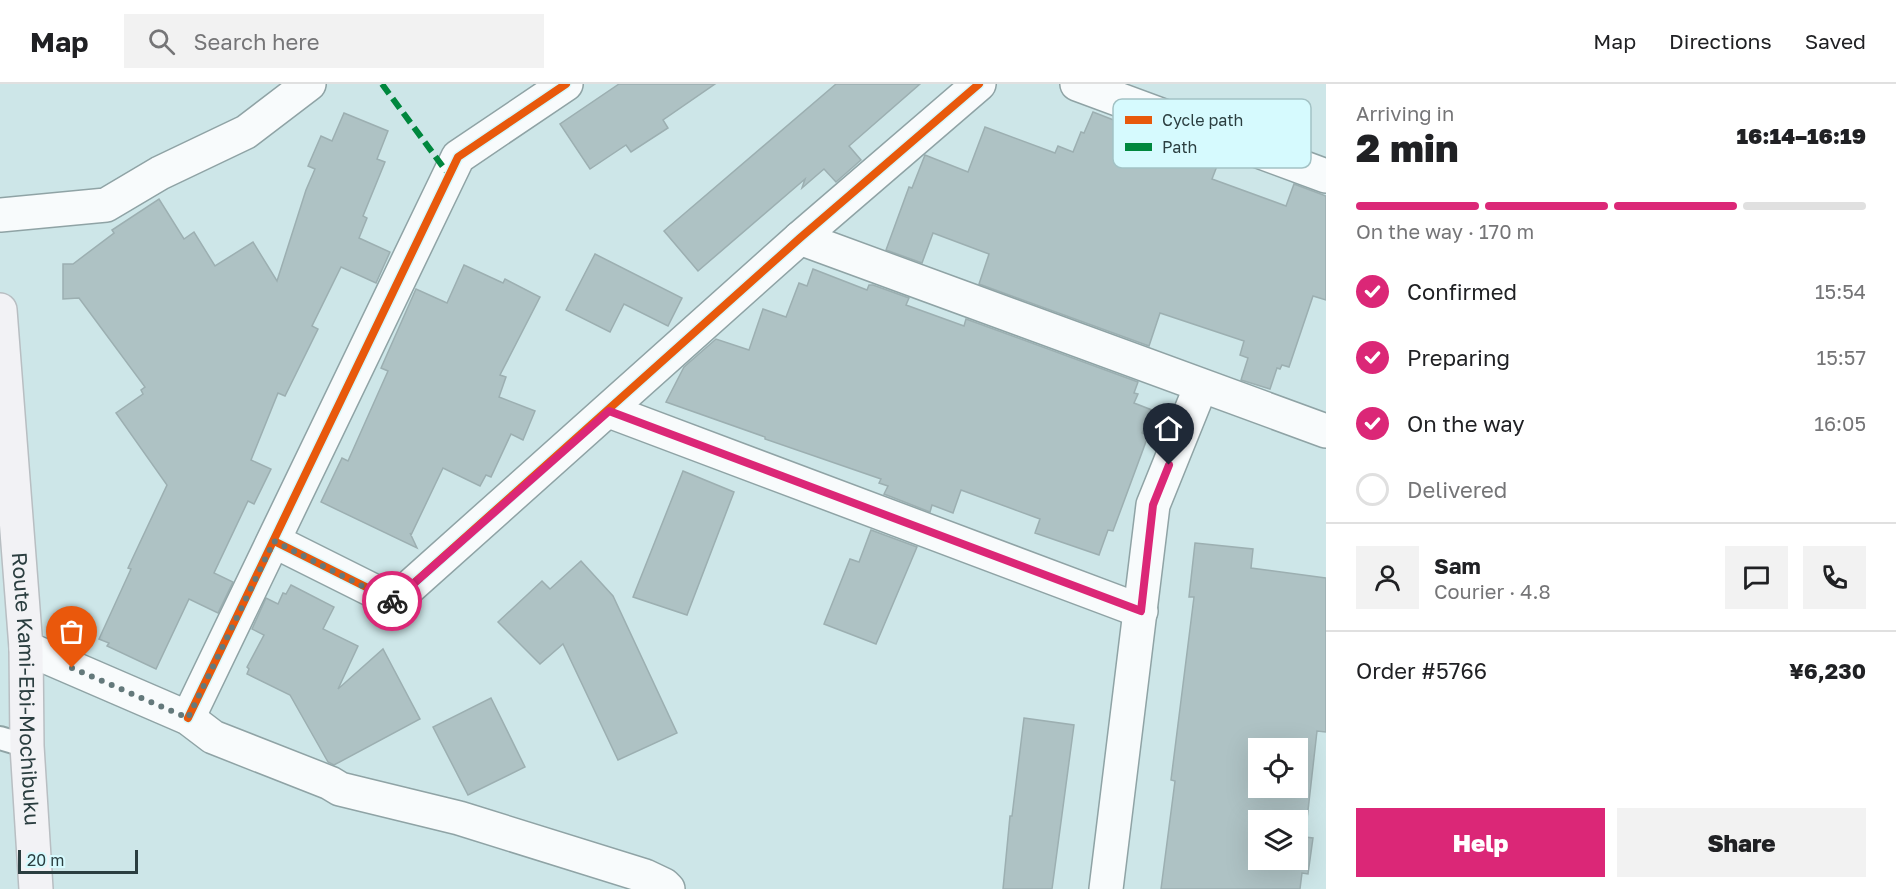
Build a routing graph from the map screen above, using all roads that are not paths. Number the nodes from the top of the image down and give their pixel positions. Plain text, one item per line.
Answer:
1 (309, 84) edge
2 (566, 84) edge
3 (979, 84) edge
4 (1077, 84) edge
5 (1118, 99) edge
6 (1304, 168) edge
7 (1326, 176) edge
8 (0, 215) edge
9 (800, 238) junction
10 (0, 310) edge
11 (1201, 386) junction
12 (609, 411) junction
13 (1326, 431) edge
14 (274, 541) junction
15 (1141, 611) junction
16 (26, 648) junction
17 (188, 718) junction
18 (14, 742) edge
19 (619, 879) edge
20 (36, 889) edge
21 (668, 889) edge
22 (1106, 889) edge

1 - 8 street
2 - 14 street
3 - 9 street
4 - 5 street
6 - 7 street
9 - 11 street
9 - 12 street
10 - 16 main road, Route Kami-Ebi-Mochibuku
11 - 13 street
11 - 15 street
12 - 14 street
12 - 15 street
14 - 17 street
15 - 22 street
16 - 17 street
16 - 18 main road, Route Kami-Ebi-Mochibuku
17 - 19 street
18 - 20 main road, Route Kami-Ebi-Mochibuku
19 - 21 street

